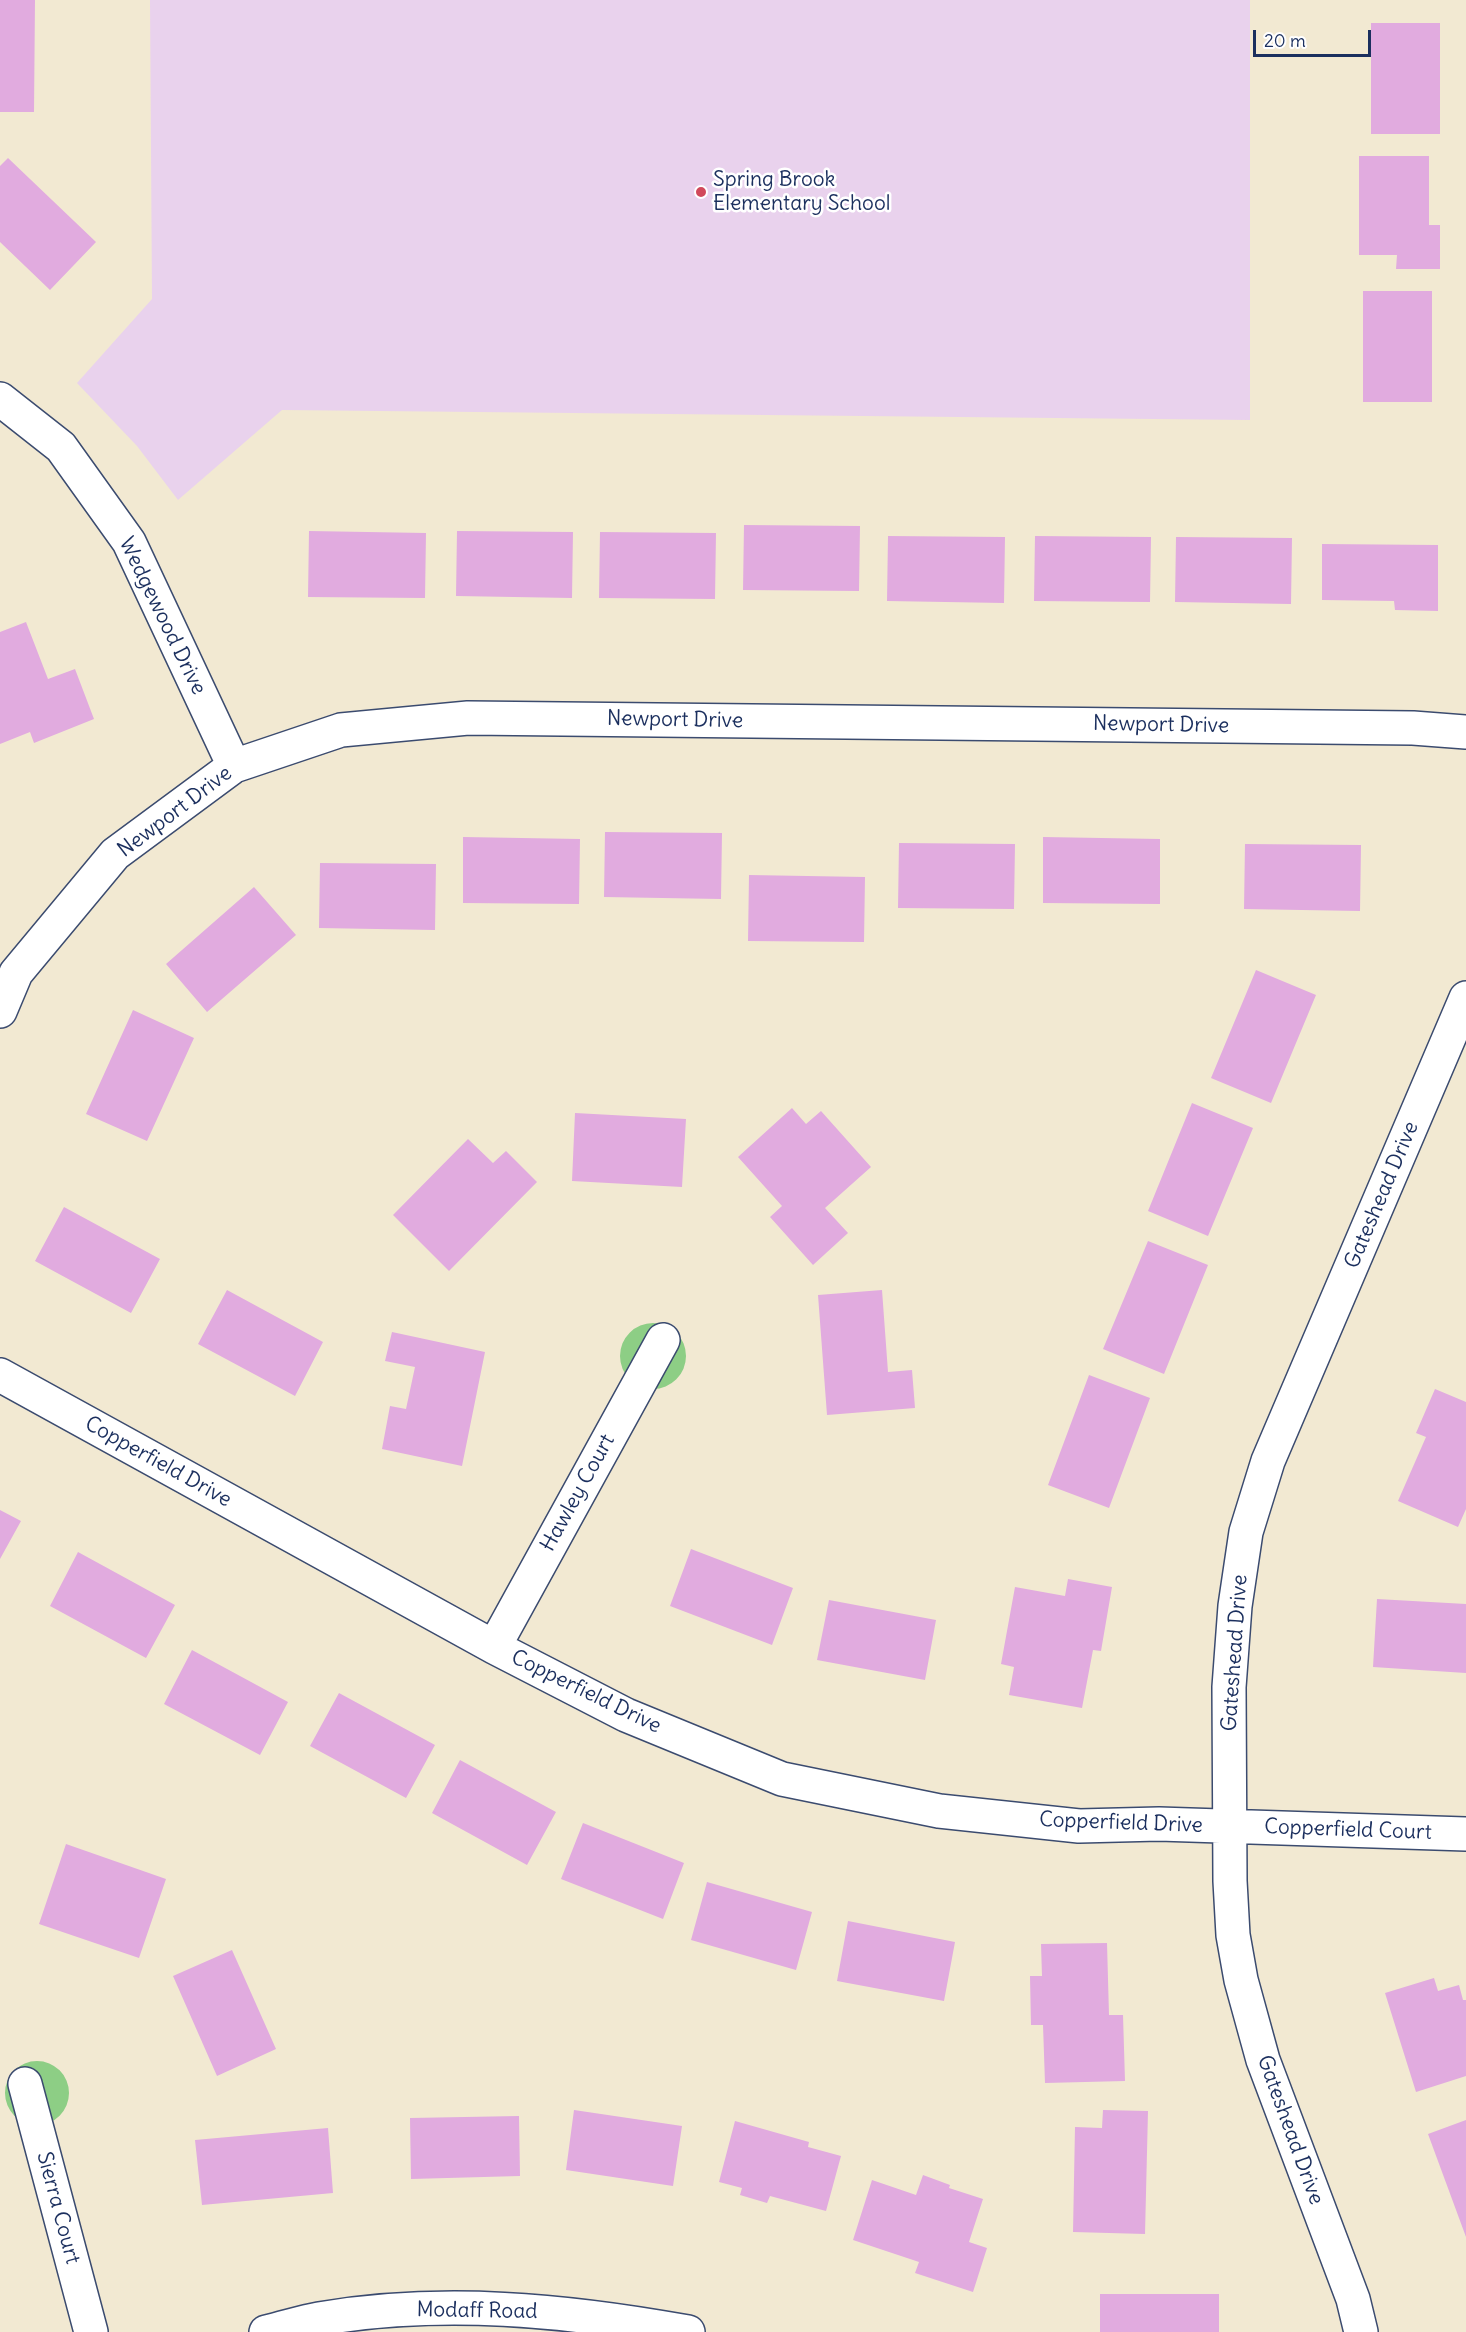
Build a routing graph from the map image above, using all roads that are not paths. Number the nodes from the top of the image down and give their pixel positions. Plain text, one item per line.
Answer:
1 (0, 399) edge
2 (1466, 732) edge
3 (234, 766) junction
4 (1466, 998) edge
5 (0, 1011) edge
6 (663, 1340) dead end
7 (0, 1375) edge
8 (494, 1647) junction
9 (1230, 1826) junction
10 (1466, 1834) edge
11 (25, 2084) dead end
12 (91, 2332) edge
13 (266, 2332) edge
14 (688, 2332) edge
15 (1361, 2332) edge

1 - 3 street, Wedgewood Drive
2 - 3 street, Newport Drive
3 - 5 street, Newport Drive
4 - 9 street, Gateshead Drive
6 - 8 street, Hawley Court
7 - 8 street, Copperfield Drive
8 - 9 street, Copperfield Drive
9 - 10 street, Copperfield Court
9 - 15 street, Gateshead Drive
11 - 12 street, Sierra Court
13 - 14 street, Modaff Road

